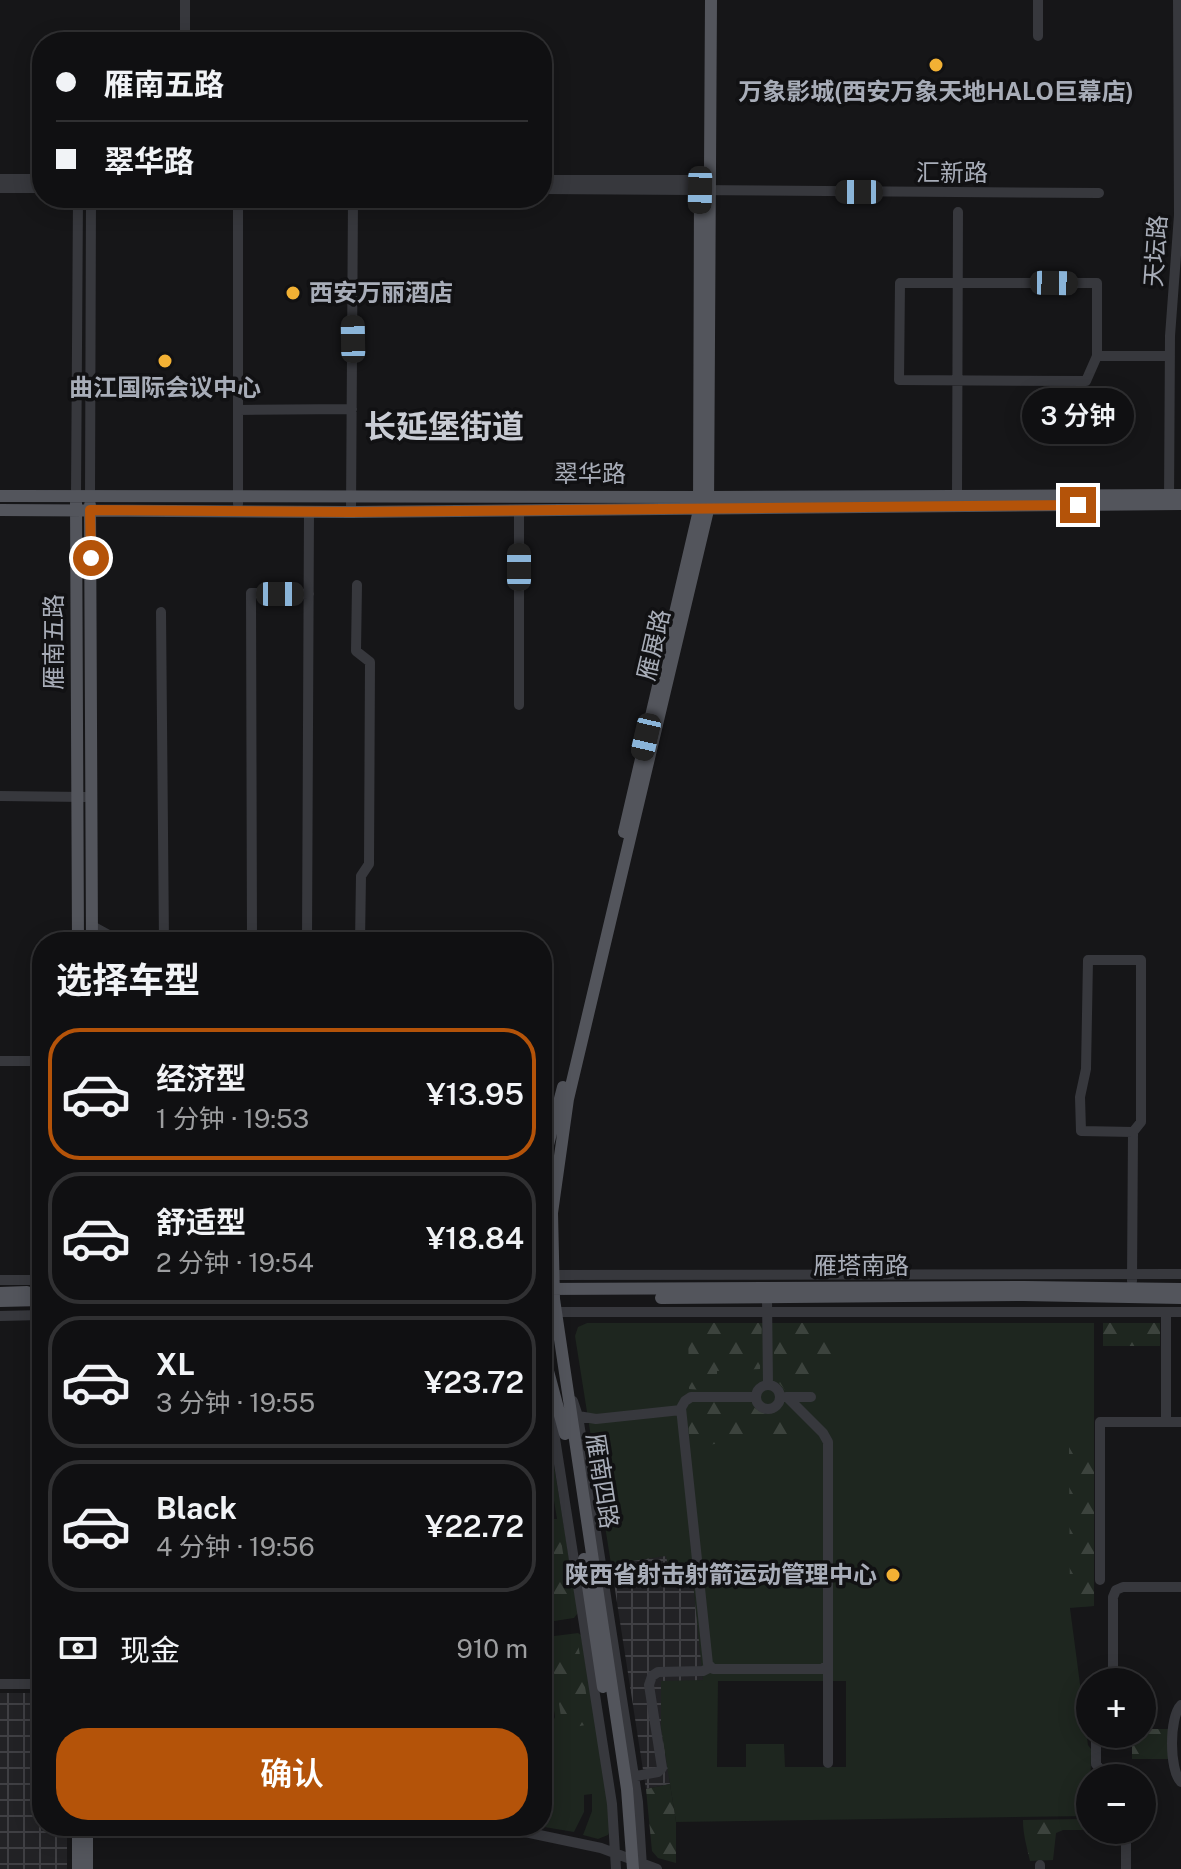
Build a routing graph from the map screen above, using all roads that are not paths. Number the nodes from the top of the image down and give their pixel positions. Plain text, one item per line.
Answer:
1 (185, 0) edge
2 (704, 0) edge
3 (711, 0) edge
4 (1038, 0) edge
5 (1178, 0) edge
6 (185, 32) edge
7 (1038, 36) dead end
8 (0, 179) edge
9 (32, 179) edge
10 (552, 180) edge
11 (704, 187) junction
12 (0, 188) edge
13 (32, 188) edge
14 (552, 189) edge
15 (1099, 193) dead end
16 (78, 208) edge
17 (91, 208) edge
18 (238, 208) edge
19 (353, 208) edge
20 (958, 212) dead end
21 (958, 283) junction
22 (1097, 356) junction
23 (1170, 356) junction
24 (958, 381) junction
25 (352, 409) junction
26 (238, 410) junction
27 (76, 495) junction
28 (90, 495) junction
29 (0, 496) edge
30 (238, 496) junction
31 (957, 496) junction
32 (351, 497) junction
33 (1175, 499) edge
34 (703, 503) junction
35 (0, 510) edge
36 (76, 510) junction
37 (90, 510) junction
38 (519, 511) junction
39 (238, 512) junction
40 (309, 512) junction
41 (351, 512) junction
42 (357, 585) dead end
43 (309, 594) junction
44 (161, 612) dead end
45 (519, 705) dead end
46 (0, 796) edge
47 (84, 797) junction
48 (92, 926) junction
49 (78, 932) edge
50 (92, 932) edge
51 (103, 932) edge
52 (164, 932) edge
53 (252, 932) edge
54 (307, 932) edge
55 (360, 932) edge
56 (0, 1061) edge
57 (32, 1061) edge
58 (552, 1129) edge
59 (1133, 1132) junction
60 (552, 1213) edge
61 (1133, 1274) junction
62 (1181, 1274) edge
63 (552, 1275) edge
64 (0, 1280) edge
65 (32, 1280) edge
66 (1181, 1289) edge
67 (32, 1292) edge
68 (0, 1293) edge
69 (1133, 1294) junction
70 (552, 1297) edge
71 (552, 1297) edge
72 (552, 1297) edge
73 (767, 1298) junction
74 (1181, 1298) edge
75 (32, 1300) edge
76 (0, 1301) edge
77 (552, 1307) edge
78 (768, 1312) junction
79 (1166, 1312) junction
80 (1181, 1312) edge
81 (32, 1315) edge
82 (0, 1316) edge
83 (768, 1385) junction
84 (568, 1388) junction
85 (552, 1390) edge
86 (756, 1397) junction
87 (783, 1397) junction
88 (811, 1397) dead end
89 (681, 1410) junction
90 (578, 1416) junction
91 (1166, 1422) junction
92 (1181, 1422) edge
93 (1100, 1580) dead end
94 (1181, 1587) edge
95 (828, 1665) junction
96 (709, 1668) junction
97 (1113, 1668) edge
98 (0, 1684) edge
99 (32, 1684) edge
100 (1181, 1705) edge
101 (828, 1763) dead end
102 (630, 1777) junction
103 (1181, 1782) edge
104 (82, 1836) edge
105 (84, 1836) edge
106 (539, 1836) edge
107 (1126, 1844) edge
108 (631, 1863) edge
109 (78, 1869) edge
110 (87, 1869) edge
111 (616, 1869) edge
112 (657, 1869) edge
113 (1126, 1869) edge

1 - 6 street
2 - 11 main road, 雁展路
3 - 11 main road, 雁展路
4 - 7 street
5 - 23 street, 天坛路
8 - 9 street
10 - 11 street, 汇新路
11 - 14 street, 汇新路
11 - 15 street, 汇新路
11 - 34 main road, 雁展路
12 - 13 street
16 - 27 street, 雁南五路
17 - 28 street, 雁南五路
18 - 26 street
19 - 25 street
20 - 21 street
21 - 22 street
21 - 24 street
21 - 24 street
22 - 23 street
22 - 24 street
23 - 33 street, 天坛路
24 - 31 street
25 - 26 street
25 - 32 street
26 - 30 street
27 - 28 main road, 翠华路
27 - 29 main road, 翠华路
27 - 36 main road, 雁南五路
28 - 30 main road, 翠华路
28 - 37 main road, 雁南五路
30 - 32 main road, 翠华路
30 - 39 street
31 - 33 main road, 翠华路
31 - 34 main road, 翠华路
32 - 34 main road, 翠华路
32 - 41 street
33 - 34 main road, 翠华路
34 - 38 main road, 翠华路
34 - 58 main road, 雁展路
34 - 60 main road, 雁展路
35 - 36 main road, 翠华路
36 - 37 main road, 翠华路
36 - 47 main road, 雁南五路
37 - 39 main road, 翠华路
37 - 47 main road, 雁南五路
38 - 41 main road, 翠华路
38 - 45 street
39 - 40 main road, 翠华路
40 - 41 main road, 翠华路
40 - 43 street
42 - 55 street
43 - 53 street
43 - 54 street
44 - 52 street
46 - 47 street
47 - 48 main road, 雁南五路
47 - 49 main road, 雁南五路
48 - 50 main road, 雁南五路
48 - 51 street
56 - 57 street
59 - 59 street
59 - 61 street
61 - 62 street
61 - 63 street
61 - 69 street
64 - 65 street
66 - 69 main road, 雁塔南路
67 - 68 main road
69 - 70 main road, 雁塔南路
69 - 73 main road, 雁塔南路
69 - 74 main road, 雁塔南路
71 - 73 main road, 雁塔南路
72 - 78 street
73 - 78 street
75 - 76 main road
77 - 84 main road, 雁南四路
78 - 79 street
78 - 83 street
79 - 80 street
79 - 91 street
81 - 82 street
83 - 86 street
83 - 87 street
84 - 90 street
84 - 102 main road, 雁南四路
85 - 108 main road, 雁南四路
86 - 87 street
86 - 89 street
87 - 88 street
87 - 95 street
89 - 90 street
89 - 96 street
90 - 102 street
91 - 92 street
91 - 93 street
94 - 97 street
95 - 96 street
95 - 101 street
96 - 102 street
98 - 99 street
100 - 103 street
102 - 108 main road, 雁南四路
104 - 109 main road
105 - 110 main road
106 - 108 street
107 - 113 street
108 - 111 street
108 - 112 street

